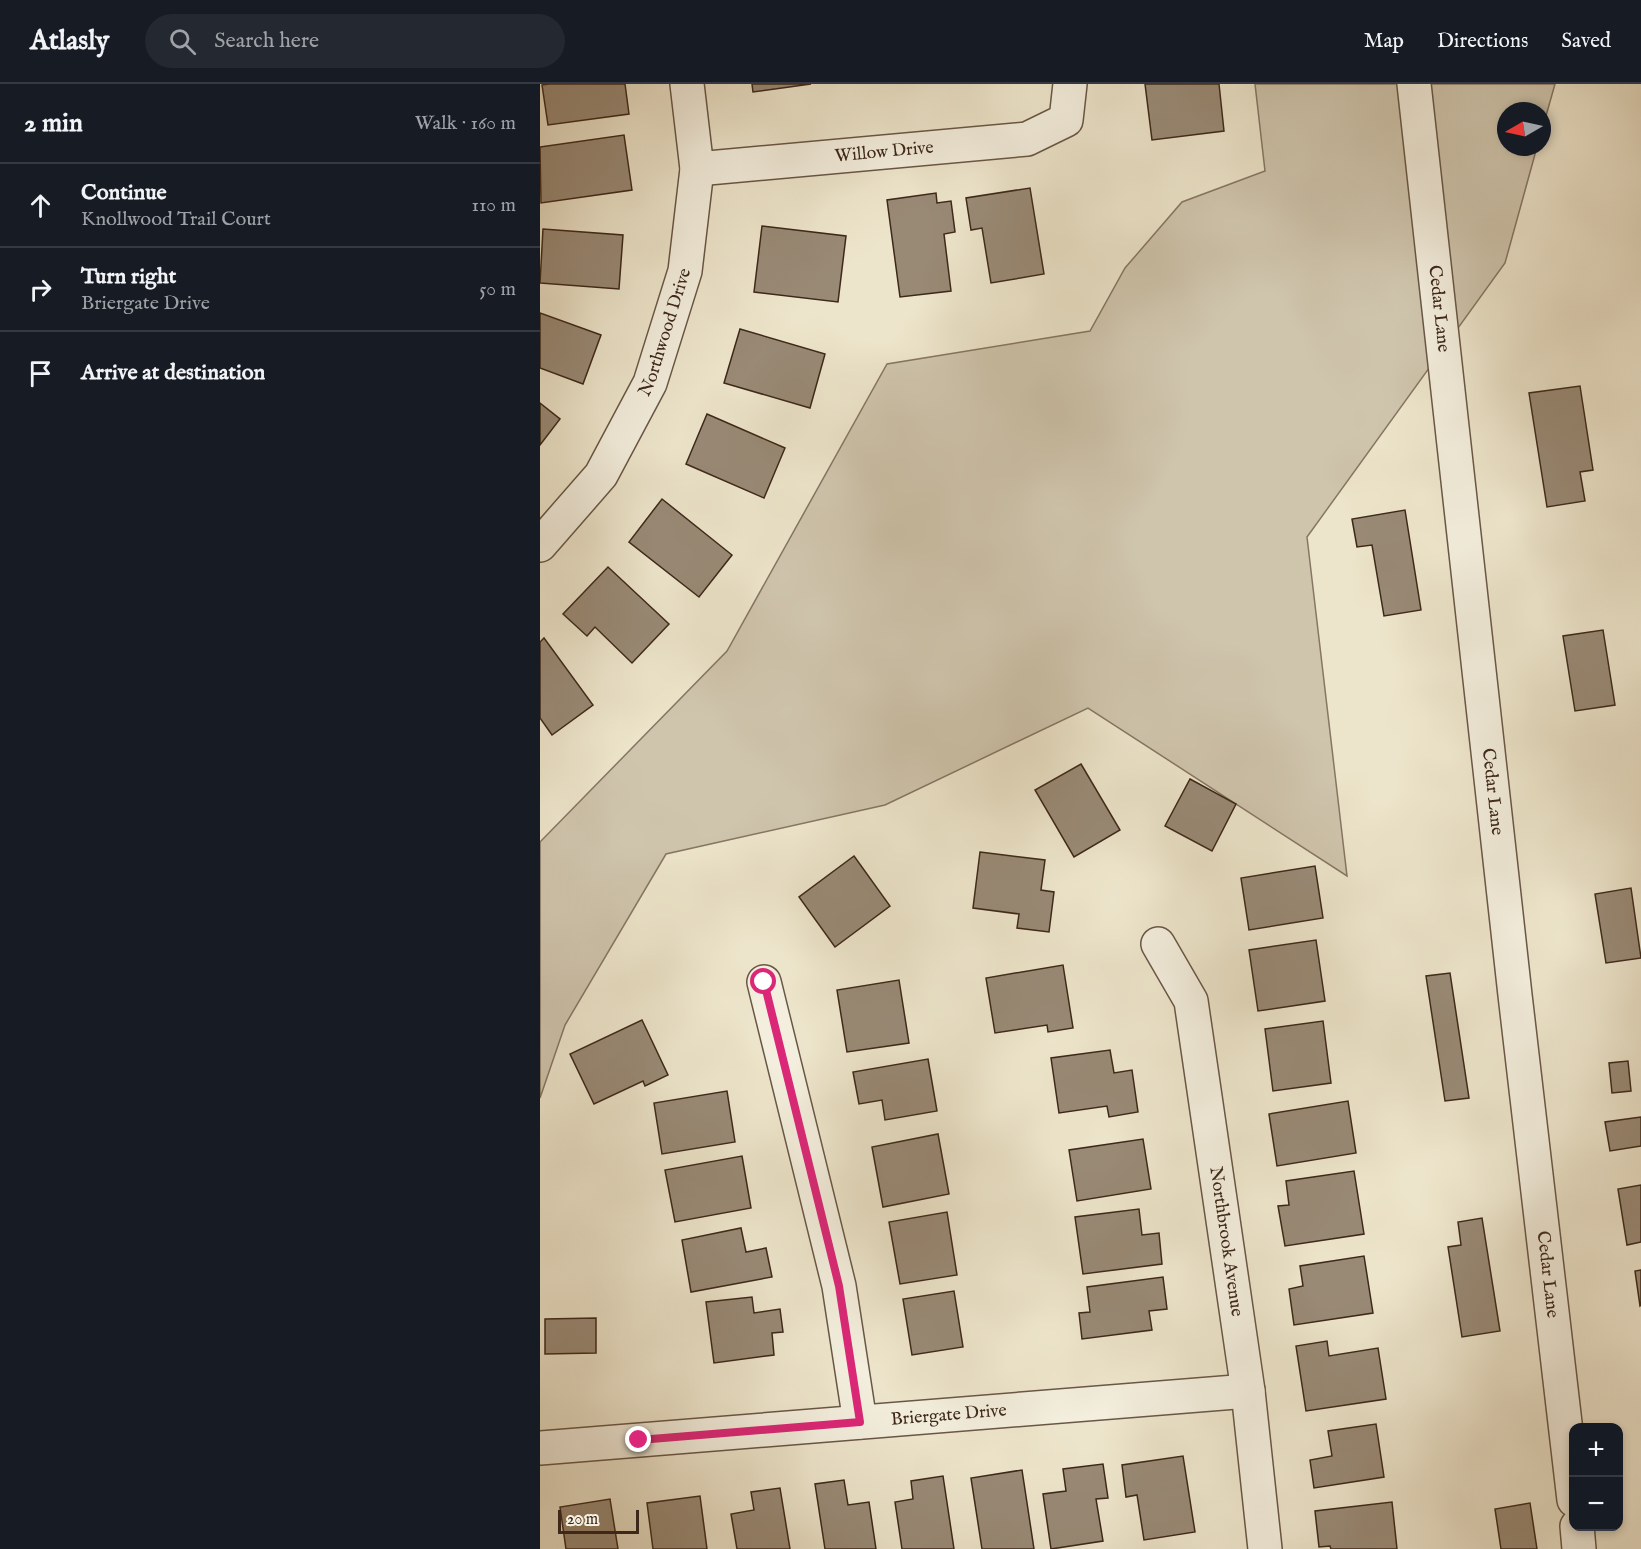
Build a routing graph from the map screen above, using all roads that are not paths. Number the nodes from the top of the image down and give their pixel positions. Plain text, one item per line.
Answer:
1 (687, 84) edge
2 (1071, 84) edge
3 (1414, 84) edge
4 (697, 169) junction
5 (540, 545) edge
6 (1158, 944) dead end
7 (764, 982) dead end
8 (1248, 1391) junction
9 (860, 1422) junction
10 (540, 1448) edge
11 (1571, 1477) edge
12 (1577, 1531) edge
13 (1265, 1549) edge
14 (1579, 1549) edge

1 - 4 street, Northwood Drive
2 - 4 street, Willow Drive
3 - 11 street, Cedar Lane
4 - 5 street, Northwood Drive
6 - 8 street, Northbrook Avenue
7 - 9 street
8 - 9 street, Briergate Drive
8 - 13 street, Northbrook Avenue
9 - 10 street, Briergate Drive
12 - 14 street

